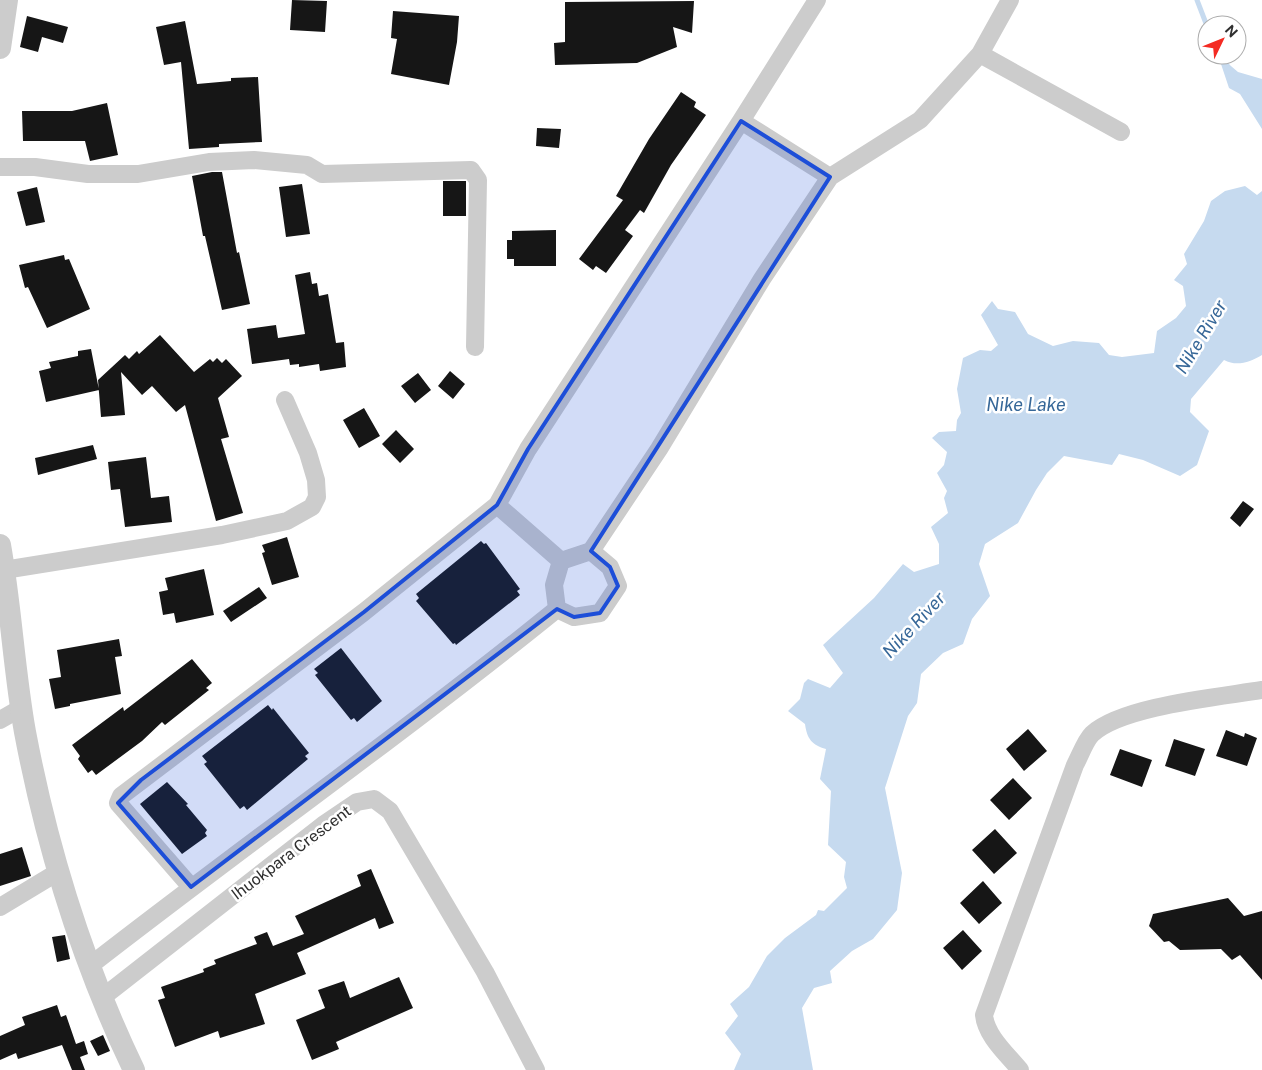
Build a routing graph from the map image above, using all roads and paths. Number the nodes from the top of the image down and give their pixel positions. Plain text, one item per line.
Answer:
1 (7, 0) edge
2 (817, 0) edge
3 (1010, 0) edge
4 (0, 48) edge
5 (980, 54) junction
6 (742, 121) junction
7 (1121, 132) dead end
8 (0, 167) edge
9 (830, 177) junction
10 (475, 347) dead end
11 (286, 400) dead end
12 (497, 505) junction
13 (0, 545) edge
14 (591, 551) junction
15 (561, 561) junction
16 (4, 570) junction
17 (557, 609) junction
18 (1262, 690) edge
19 (21, 708) junction
20 (0, 720) edge
21 (58, 872) junction
22 (191, 887) junction
23 (0, 906) edge
24 (91, 965) junction
25 (103, 997) junction
26 (134, 1070) edge
27 (536, 1070) edge
28 (1020, 1070) edge

1 - 4 street
2 - 6 street
3 - 5 street
5 - 7 street
5 - 9 street
6 - 9 street
6 - 12 street
8 - 10 street
9 - 14 street
11 - 16 street
12 - 15 street
12 - 22 street
13 - 16 street
14 - 15 street
14 - 17 street
15 - 17 street
16 - 19 street
17 - 22 street
18 - 28 street
19 - 20 street
19 - 21 street
21 - 23 street
21 - 24 street
22 - 24 street
24 - 25 street
25 - 26 street
25 - 27 street, Ihuokpara Crescent

